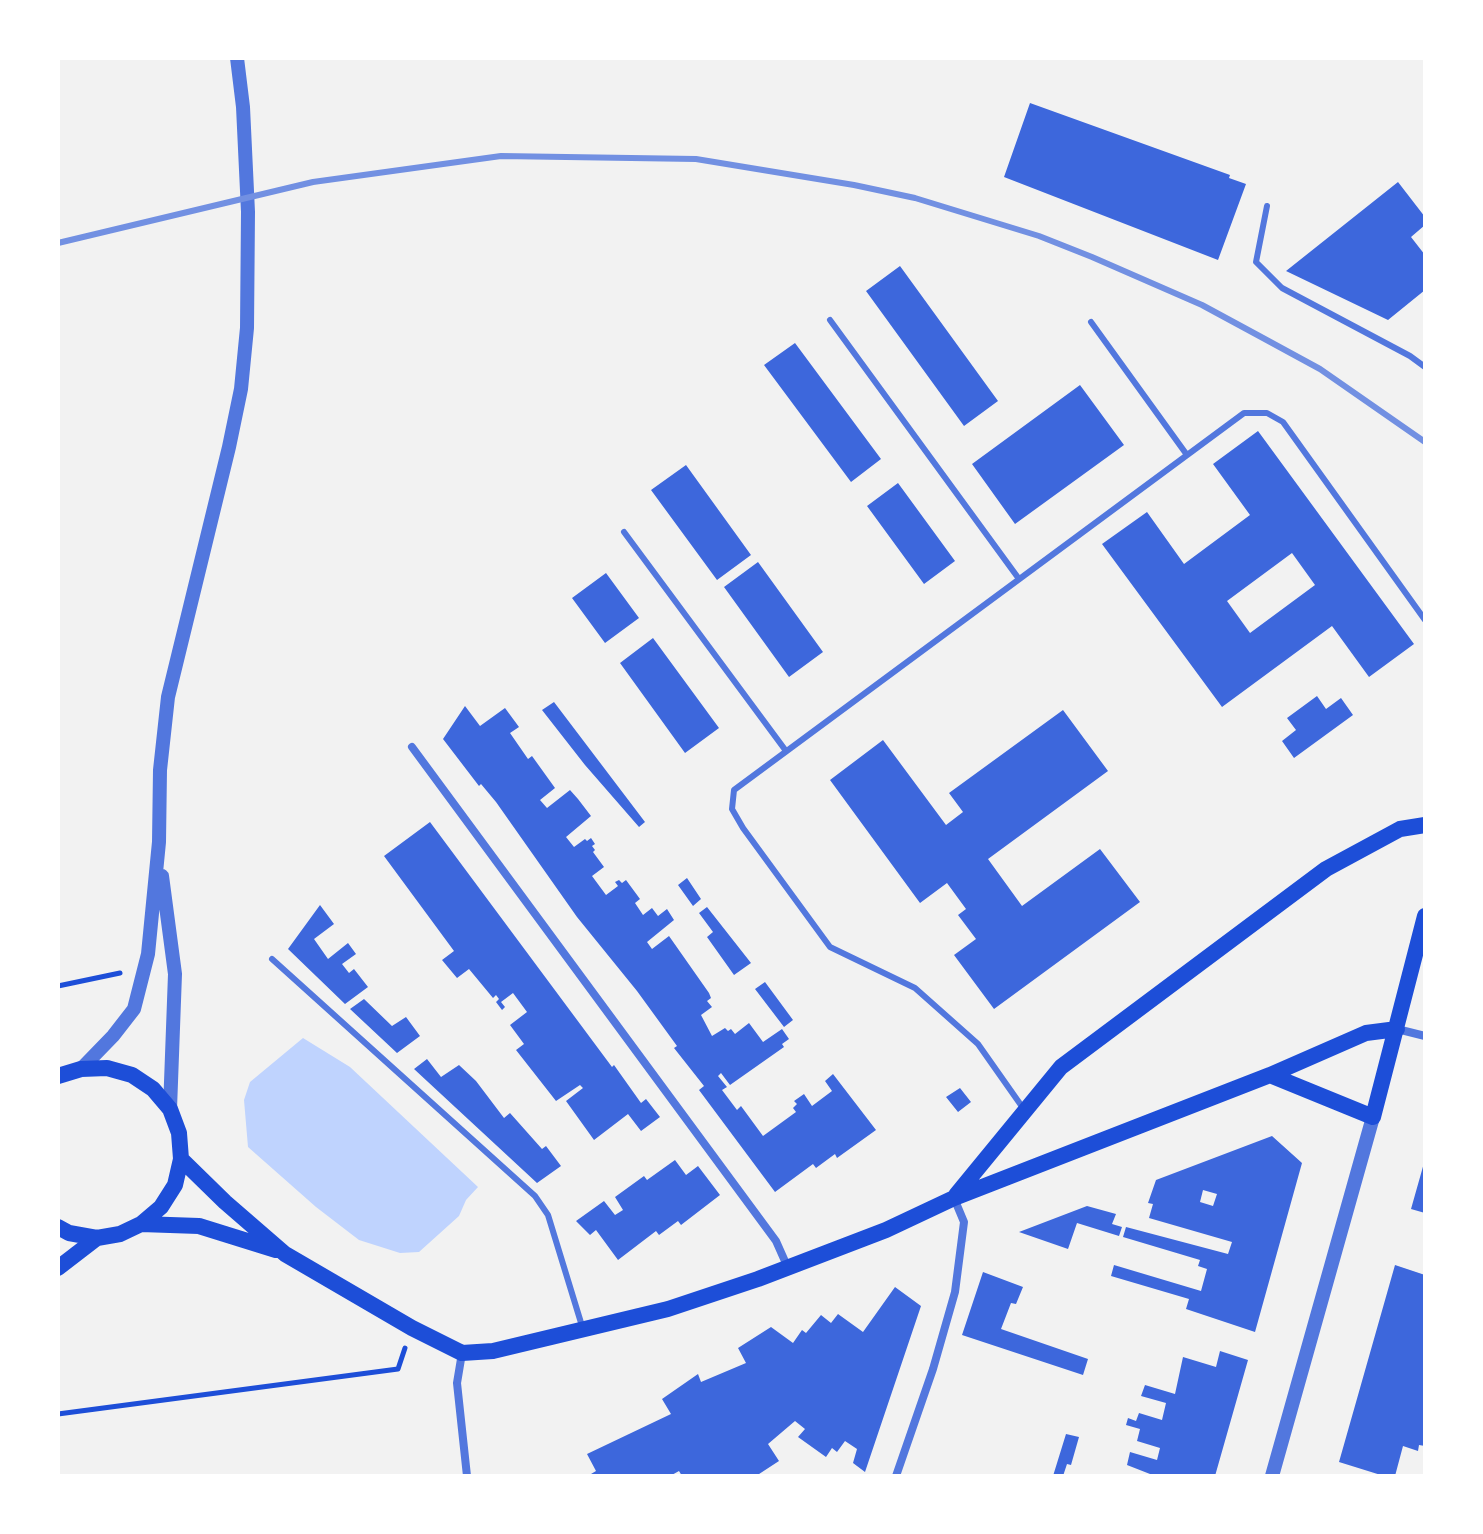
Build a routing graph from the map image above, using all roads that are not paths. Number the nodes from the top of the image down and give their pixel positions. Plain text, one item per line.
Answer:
1 (237, 58) edge
2 (1267, 206) dead end
3 (830, 320) dead end
4 (1091, 322) dead end
5 (1425, 367) edge
6 (1187, 455) junction
7 (624, 532) dead end
8 (1019, 579) junction
9 (1425, 620) edge
10 (412, 747) dead end
11 (786, 751) junction
12 (1425, 825) edge
13 (158, 848) junction
14 (1425, 916) edge
15 (272, 959) dead end
16 (1397, 1029) junction
17 (1425, 1036) edge
18 (81, 1069) junction
19 (1270, 1075) junction
20 (58, 1076) edge
21 (170, 1109) junction
22 (1025, 1111) junction
23 (1373, 1117) junction
24 (181, 1159) junction
25 (954, 1198) junction
26 (141, 1224) junction
27 (58, 1227) edge
28 (97, 1238) junction
29 (285, 1254) junction
30 (58, 1268) edge
31 (788, 1268) junction
32 (583, 1330) junction
33 (462, 1353) junction
34 (467, 1476) edge
35 (896, 1476) edge
36 (1272, 1476) edge

1 - 13 street
2 - 5 lane
3 - 8 lane
4 - 6 lane
6 - 8 lane
6 - 9 lane
7 - 11 lane
8 - 11 lane
10 - 31 street
11 - 22 lane
12 - 22 main road
13 - 18 street
13 - 21 street
14 - 16 main road
15 - 32 lane
16 - 17 street
16 - 19 main road
16 - 23 main road
18 - 20 main road
18 - 21 main road
19 - 23 main road
19 - 25 main road
21 - 24 main road
22 - 25 main road
23 - 36 street
24 - 26 main road
24 - 29 main road
25 - 31 main road
25 - 35 street
26 - 28 main road
26 - 29 main road
27 - 28 main road
28 - 30 main road
29 - 33 main road
31 - 32 main road
32 - 33 main road
33 - 34 street

